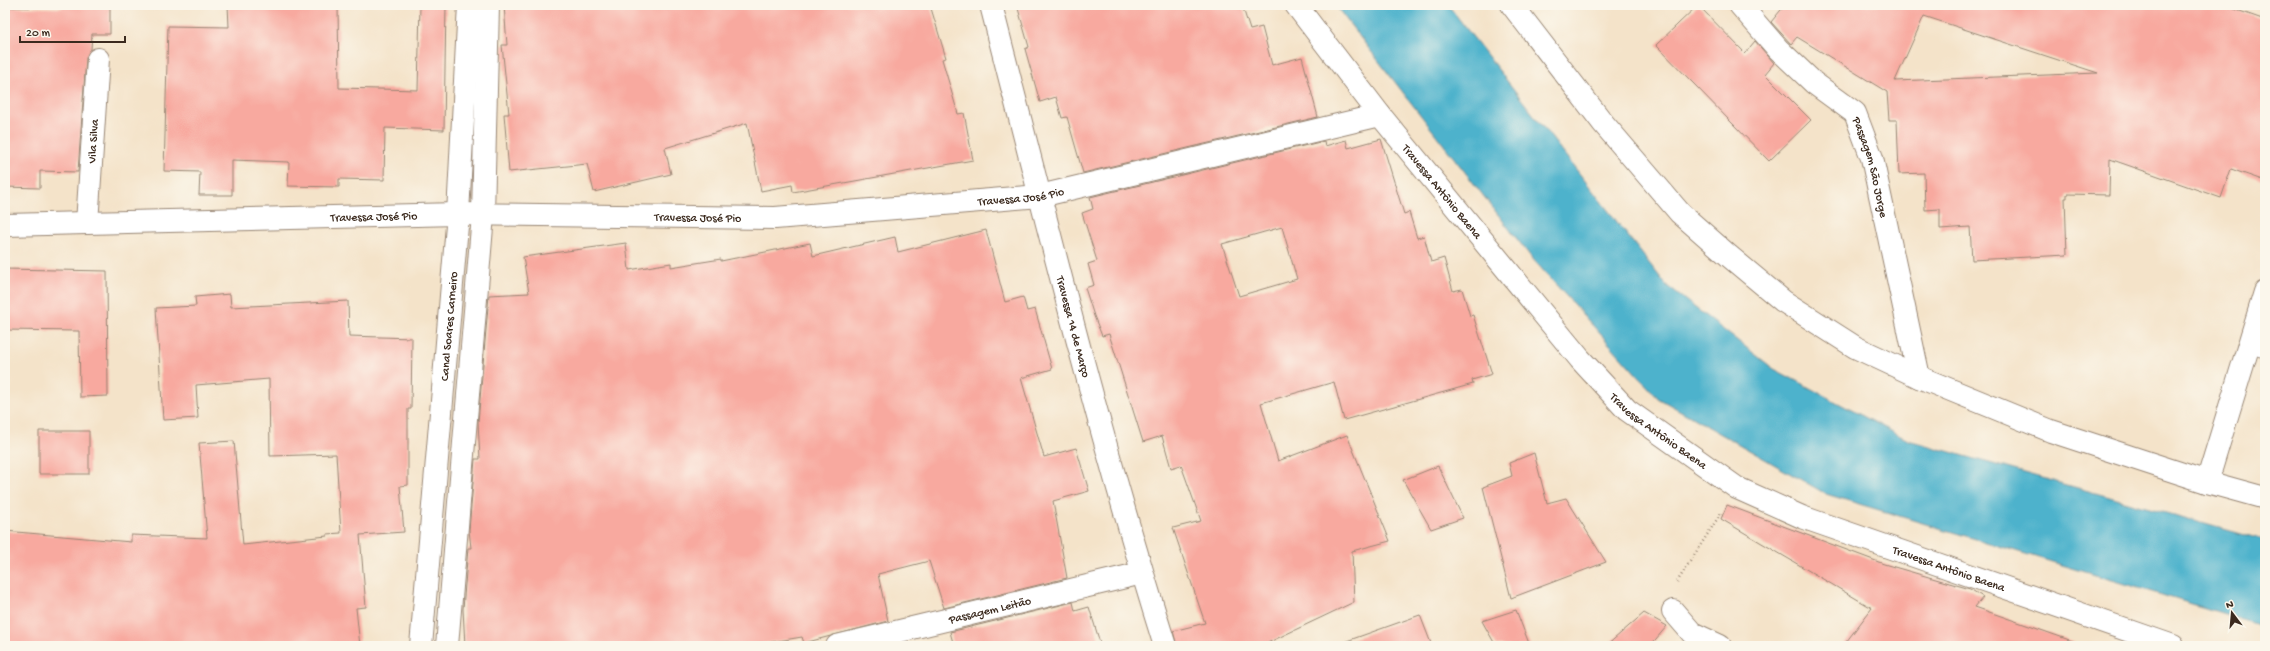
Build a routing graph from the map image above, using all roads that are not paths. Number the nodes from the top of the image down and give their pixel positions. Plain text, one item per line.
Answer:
1 (469, 5) edge
2 (488, 5) edge
3 (991, 5) edge
4 (1296, 5) edge
5 (1512, 5) edge
6 (1740, 5) edge
7 (98, 59) dead end
8 (1380, 116) junction
9 (1040, 196) junction
10 (458, 214) junction
11 (483, 215) junction
12 (87, 223) junction
13 (5, 225) edge
14 (2265, 292) edge
15 (2256, 346) edge
16 (1918, 377) junction
17 (2207, 482) junction
18 (2265, 498) edge
19 (1142, 573) junction
20 (1673, 611) road end
21 (421, 646) edge
22 (447, 646) edge
23 (837, 646) edge
24 (1165, 646) edge
25 (1720, 646) edge
26 (2173, 646) edge

1 - 10 street, Canal Soares Carneiro
2 - 11 street
3 - 9 street, Travessa 14 de Março
4 - 8 street, Travessa Antônio Baena
5 - 16 street
6 - 16 street, Passagem São Jorge
7 - 12 street, Vila Silva
8 - 9 street, Travessa José Pio
8 - 26 street, Travessa Antônio Baena
9 - 11 street, Travessa José Pio
9 - 19 street, Travessa 14 de Março
10 - 11 street, Travessa José Pio
10 - 12 street, Travessa José Pio
10 - 21 street, Canal Soares Carneiro
11 - 22 street
12 - 13 street, Travessa José Pio
14 - 15 street
15 - 17 street
16 - 17 street
17 - 18 street
19 - 23 street, Passagem Leitão
19 - 24 street, Travessa 14 de Março
20 - 25 street

